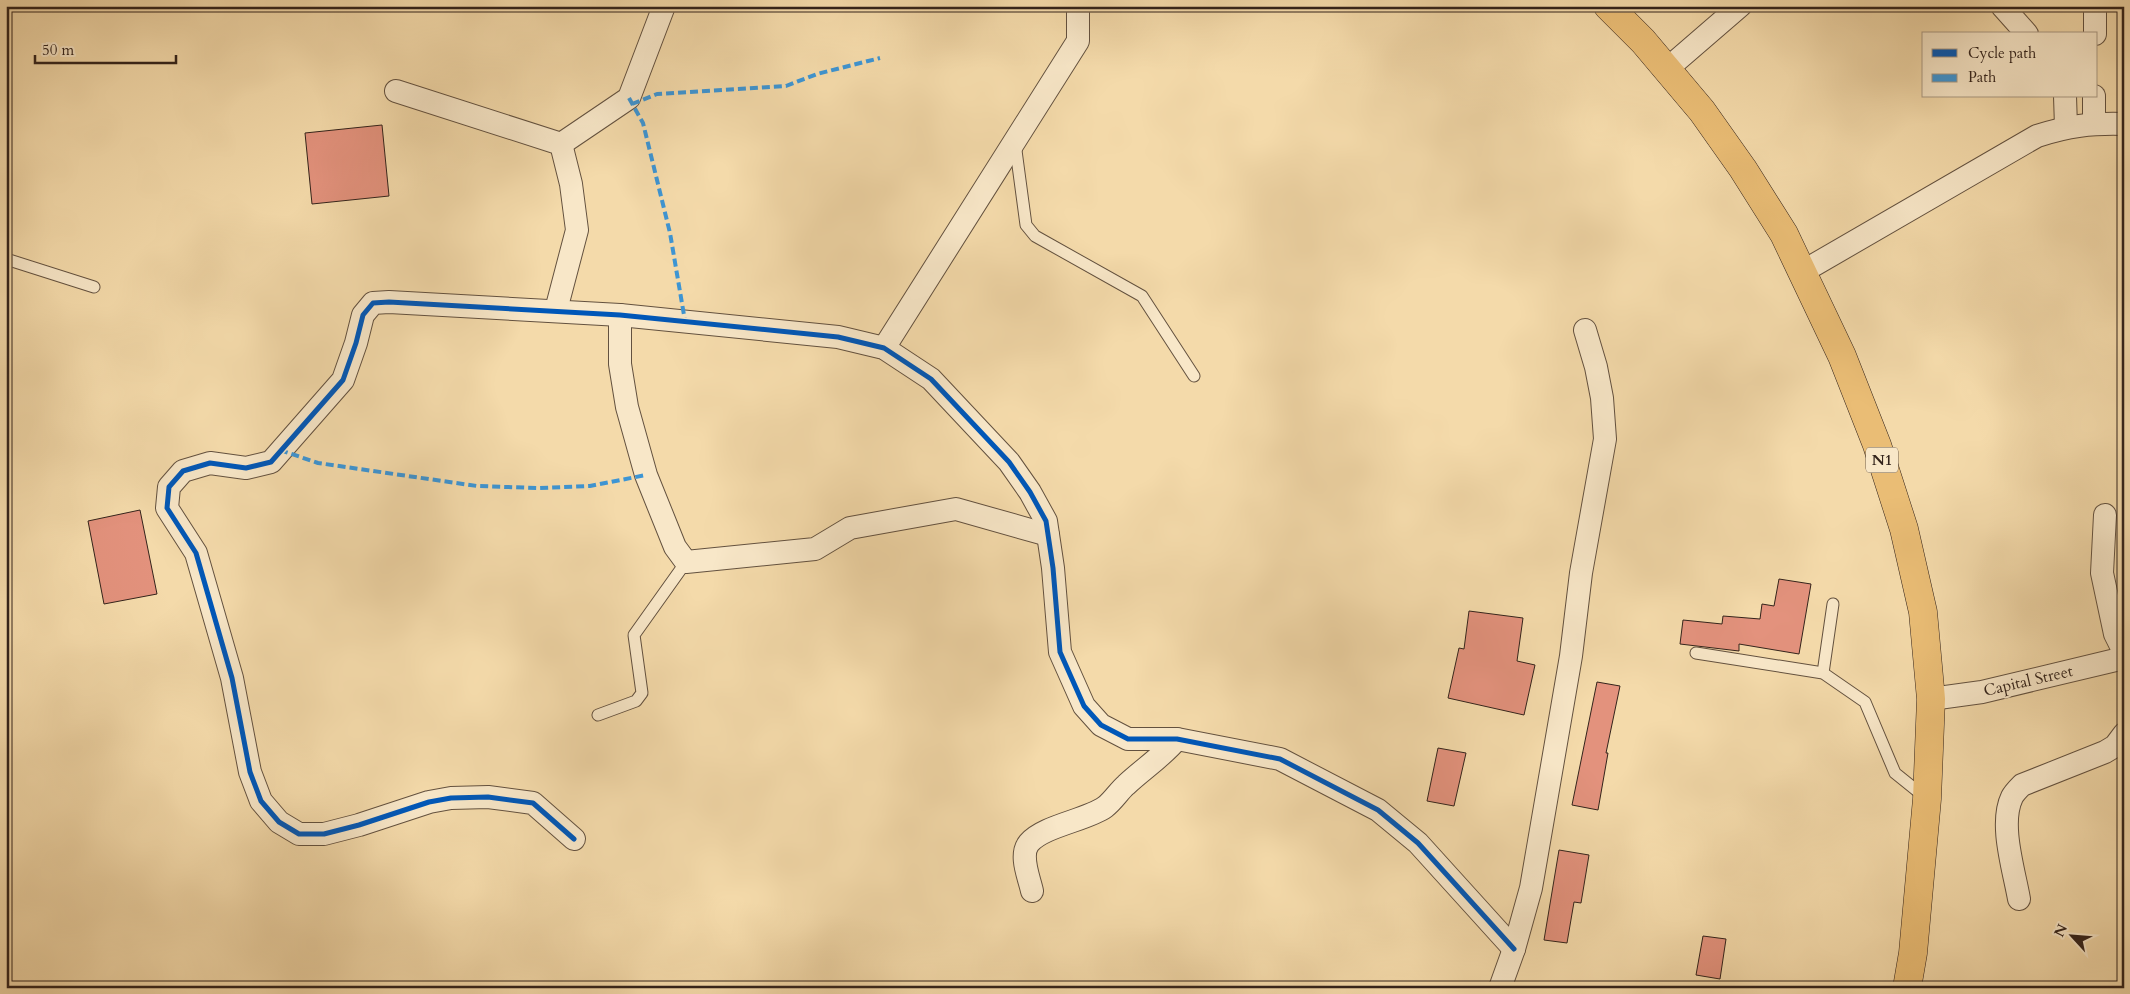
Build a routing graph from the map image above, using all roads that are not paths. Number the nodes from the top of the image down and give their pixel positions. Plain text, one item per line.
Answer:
1 (664, 6) edge
2 (1078, 6) edge
3 (1608, 6) edge
4 (1740, 6) edge
5 (2002, 6) edge
6 (2095, 6) edge
7 (2025, 32) edge
8 (2095, 32) edge
9 (1667, 69) junction
10 (396, 91) dead end
11 (2065, 98) edge
12 (2094, 98) edge
13 (2094, 123) junction
14 (2124, 124) edge
15 (2066, 127) junction
16 (1015, 142) junction
17 (561, 144) junction
18 (6, 259) edge
19 (1802, 272) junction
20 (94, 287) dead end
21 (556, 310) junction
22 (620, 314) junction
23 (1585, 330) dead end
24 (884, 348) junction
25 (1194, 376) dead end
26 (2105, 515) dead end
27 (1048, 535) junction
28 (686, 562) junction
29 (1833, 604) dead end
30 (2124, 652) edge
31 (1696, 653) dead end
32 (2124, 658) edge
33 (1823, 673) junction
34 (1931, 699) junction
35 (598, 715) dead end
36 (2124, 734) edge
37 (1177, 739) junction
38 (1927, 799) junction
39 (574, 839) dead end
40 (1032, 891) dead end
41 (2019, 899) dead end
42 (1514, 948) junction
43 (1500, 988) edge
44 (1907, 988) edge

1 - 17 street
2 - 16 street
3 - 9 highway, N1
4 - 9 street
5 - 7 street
6 - 8 street
9 - 19 highway, N1
10 - 17 street
11 - 15 street
12 - 13 street
13 - 14 street
13 - 15 street
15 - 19 street
16 - 24 street
16 - 25 lane
17 - 21 street
18 - 20 lane
19 - 34 highway, N1
21 - 22 street
21 - 39 street
22 - 24 street
22 - 28 street
23 - 42 street
24 - 27 street
26 - 30 street
27 - 28 street
27 - 37 street
28 - 35 lane
29 - 33 lane
31 - 33 lane
32 - 34 street, Capital Street
33 - 38 lane
34 - 38 highway, N1
36 - 41 street
37 - 40 street
37 - 42 street
38 - 44 highway, N1
42 - 43 street

